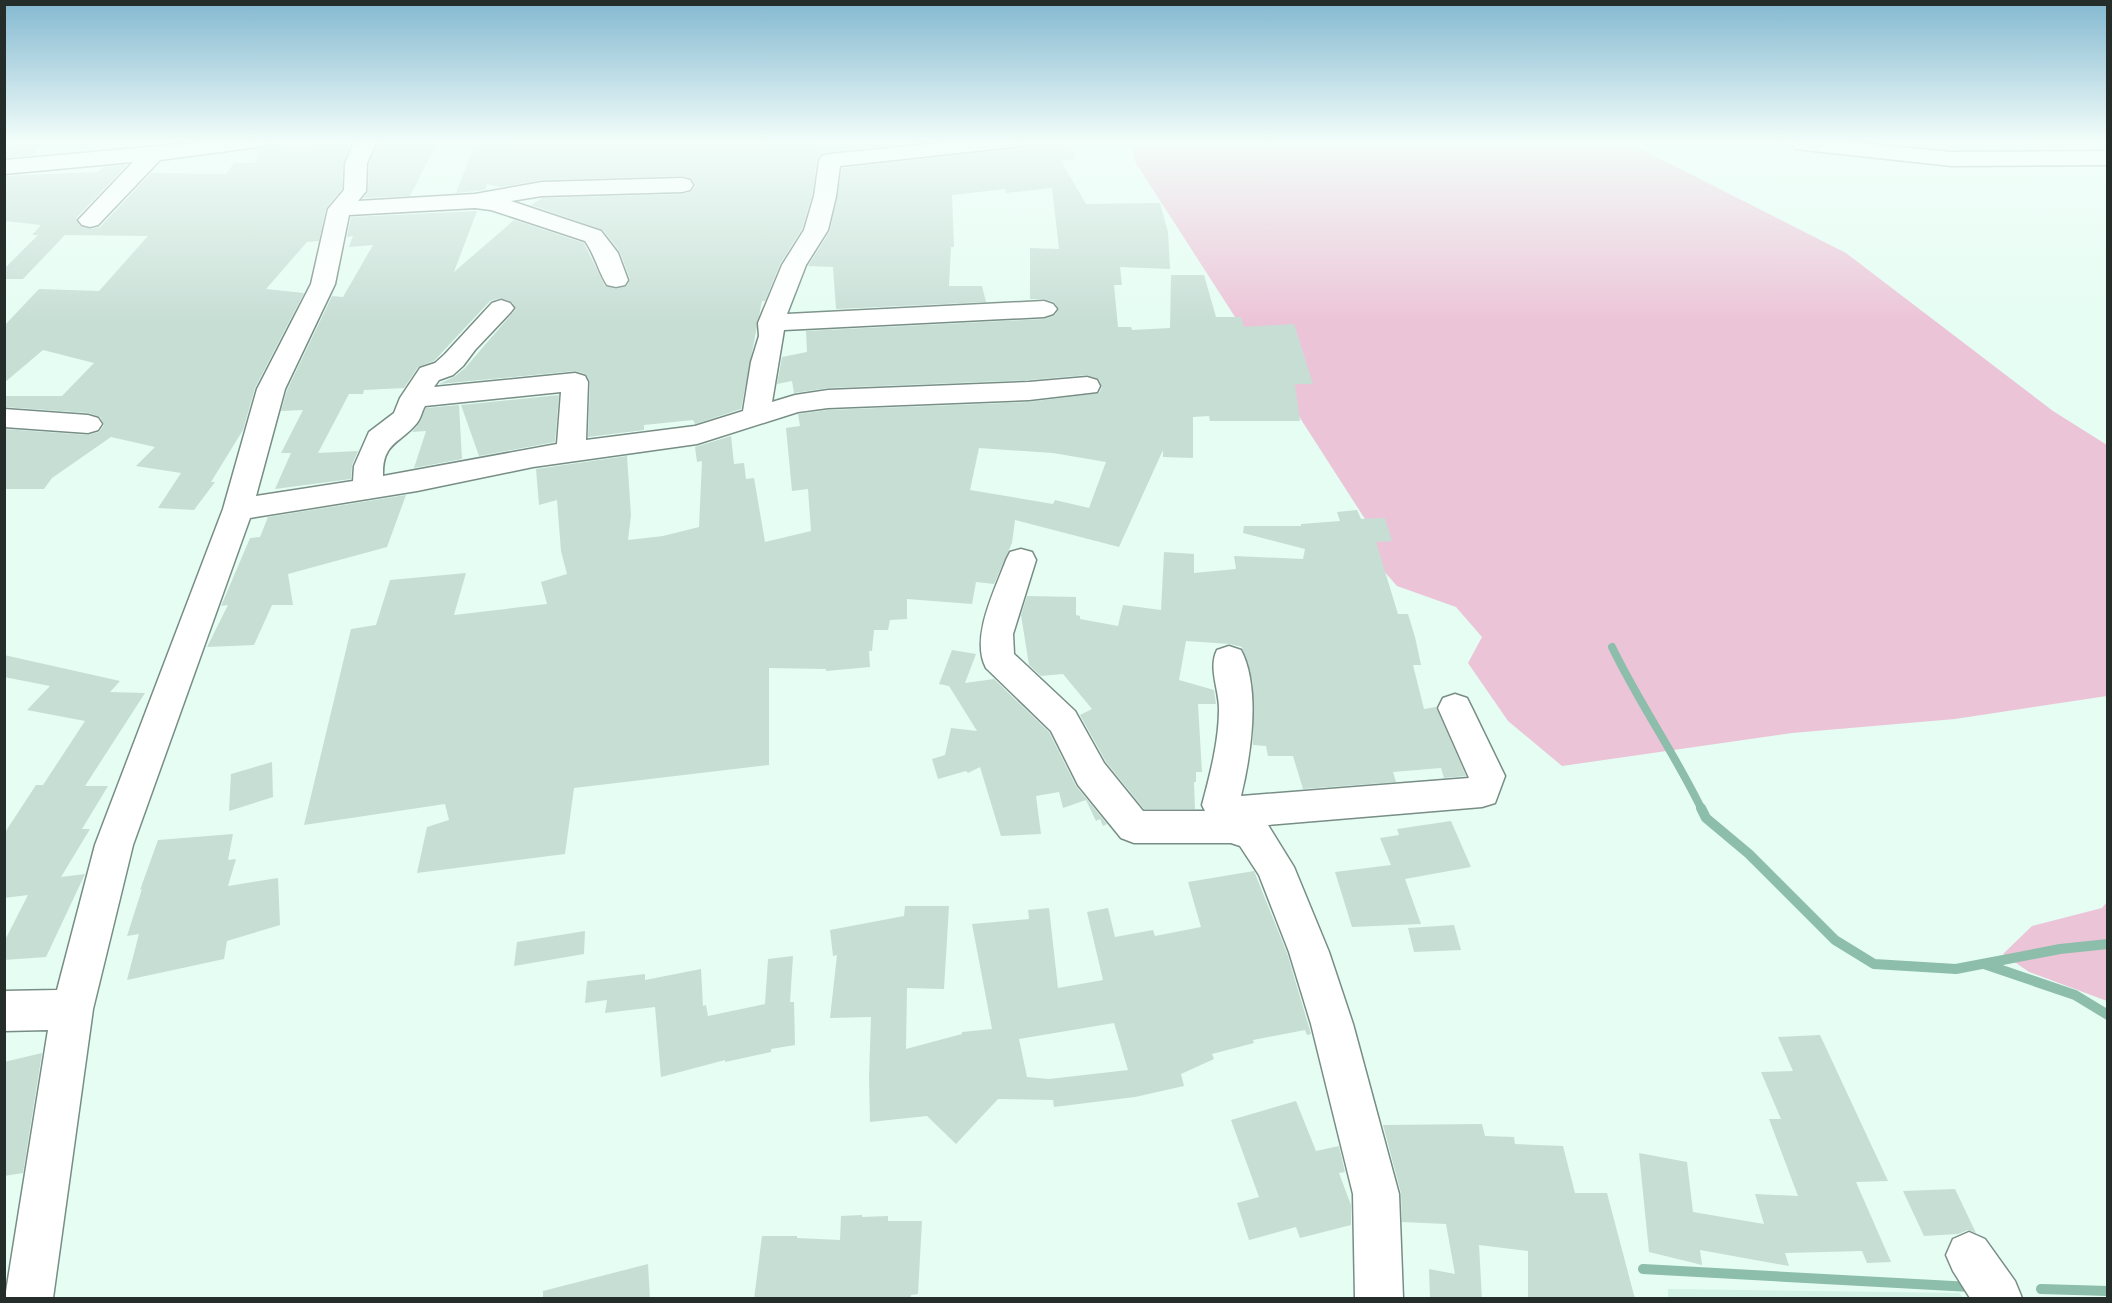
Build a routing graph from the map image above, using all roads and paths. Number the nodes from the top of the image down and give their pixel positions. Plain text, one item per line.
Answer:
1 (107, 202) edge
2 (345, 202) edge
3 (461, 202) edge
4 (483, 202) edge
5 (823, 202) edge
6 (339, 209) junction
7 (90, 220) dead end
8 (616, 280) dead end
9 (501, 308) dead end
10 (1044, 309) dead end
11 (771, 323) junction
12 (1087, 386) dead end
13 (414, 398) junction
14 (756, 416) junction
15 (4, 418) edge
16 (88, 424) dead end
17 (571, 452) junction
18 (368, 488) junction
19 (238, 509) junction
20 (1021, 560) dead end
21 (1229, 659) dead end
22 (1455, 708) dead end
23 (1227, 820) junction
24 (72, 1009) junction
25 (4, 1011) edge
26 (1969, 1255) dead end
27 (29, 1299) edge
28 (1379, 1299) edge
29 (1998, 1299) edge

1 - 7 street
2 - 6 street
3 - 6 street
4 - 8 street
5 - 11 street
6 - 19 street
9 - 13 street
10 - 11 street
11 - 14 street
12 - 14 street
13 - 17 street
13 - 18 street
14 - 17 street
15 - 16 street
17 - 18 street
18 - 19 street
19 - 24 street
20 - 23 street
21 - 23 street
22 - 23 street
23 - 28 street
24 - 25 street
24 - 27 street
26 - 29 street

